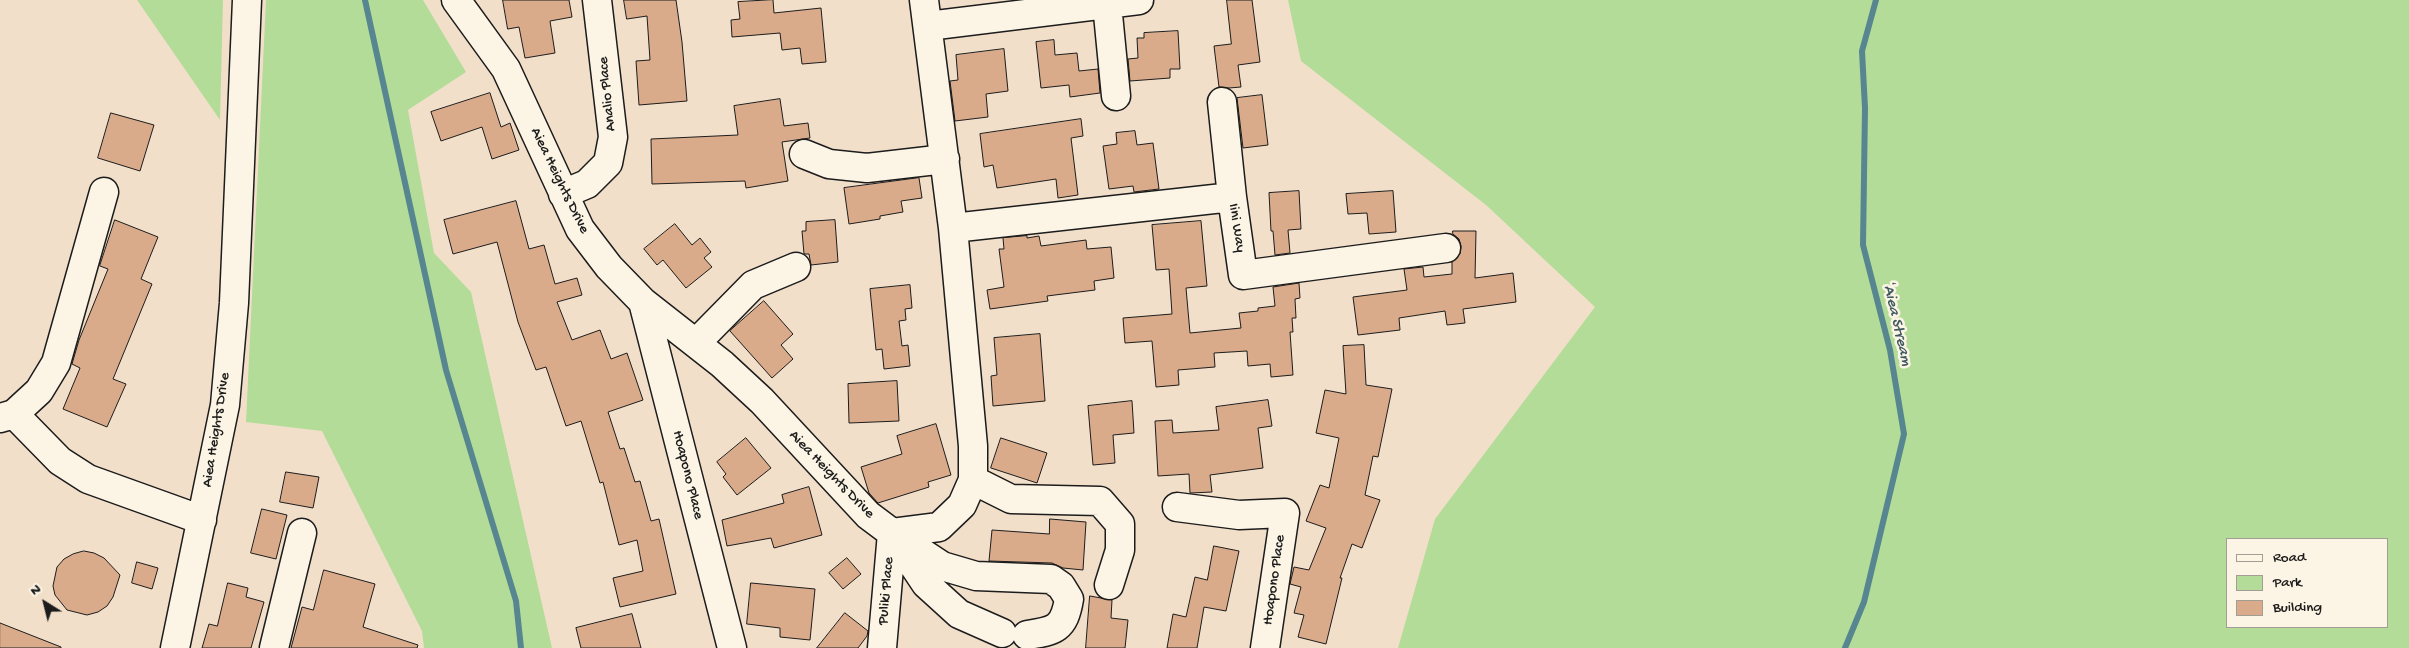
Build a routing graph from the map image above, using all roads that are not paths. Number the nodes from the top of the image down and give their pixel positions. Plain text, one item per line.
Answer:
1 (247, 0) edge
2 (456, 0) edge
3 (597, 0) edge
4 (1139, 0) edge
5 (1107, 4) junction
6 (926, 13) edge
7 (1116, 96) dead end
8 (1222, 102) dead end
9 (804, 154) dead end
10 (944, 159) junction
11 (104, 192) dead end
12 (563, 194) junction
13 (1232, 197) junction
14 (953, 228) junction
15 (1446, 248) dead end
16 (796, 267) dead end
17 (643, 302) junction
18 (696, 343) junction
19 (7, 416) edge
20 (973, 480) junction
21 (1177, 507) dead end
22 (202, 520) junction
23 (302, 533) dead end
24 (892, 533) junction
25 (1109, 585) dead end
26 (175, 648) edge
27 (274, 648) edge
28 (732, 648) edge
29 (882, 648) edge
30 (1265, 648) edge

1 - 22 street, Aiea Heights Drive
2 - 12 street, Aiea Heights Drive
3 - 12 street, Analio Place
4 - 5 street
5 - 6 street
5 - 7 street
6 - 10 street
8 - 13 street
9 - 10 street
10 - 14 street
11 - 19 street
12 - 17 street, Aiea Heights Drive
13 - 14 street, Iini Way
13 - 15 street, Iini Way
14 - 20 street
16 - 18 street
17 - 18 street, Aiea Heights Drive
17 - 28 street, Hoapono Place
18 - 24 street, Aiea Heights Drive
19 - 22 street
20 - 24 street
20 - 25 street
21 - 30 street, Hoapono Place
22 - 26 street, Aiea Heights Drive
23 - 27 street
24 - 24 street, Aiea Heights Drive
24 - 29 street, Puliki Place

